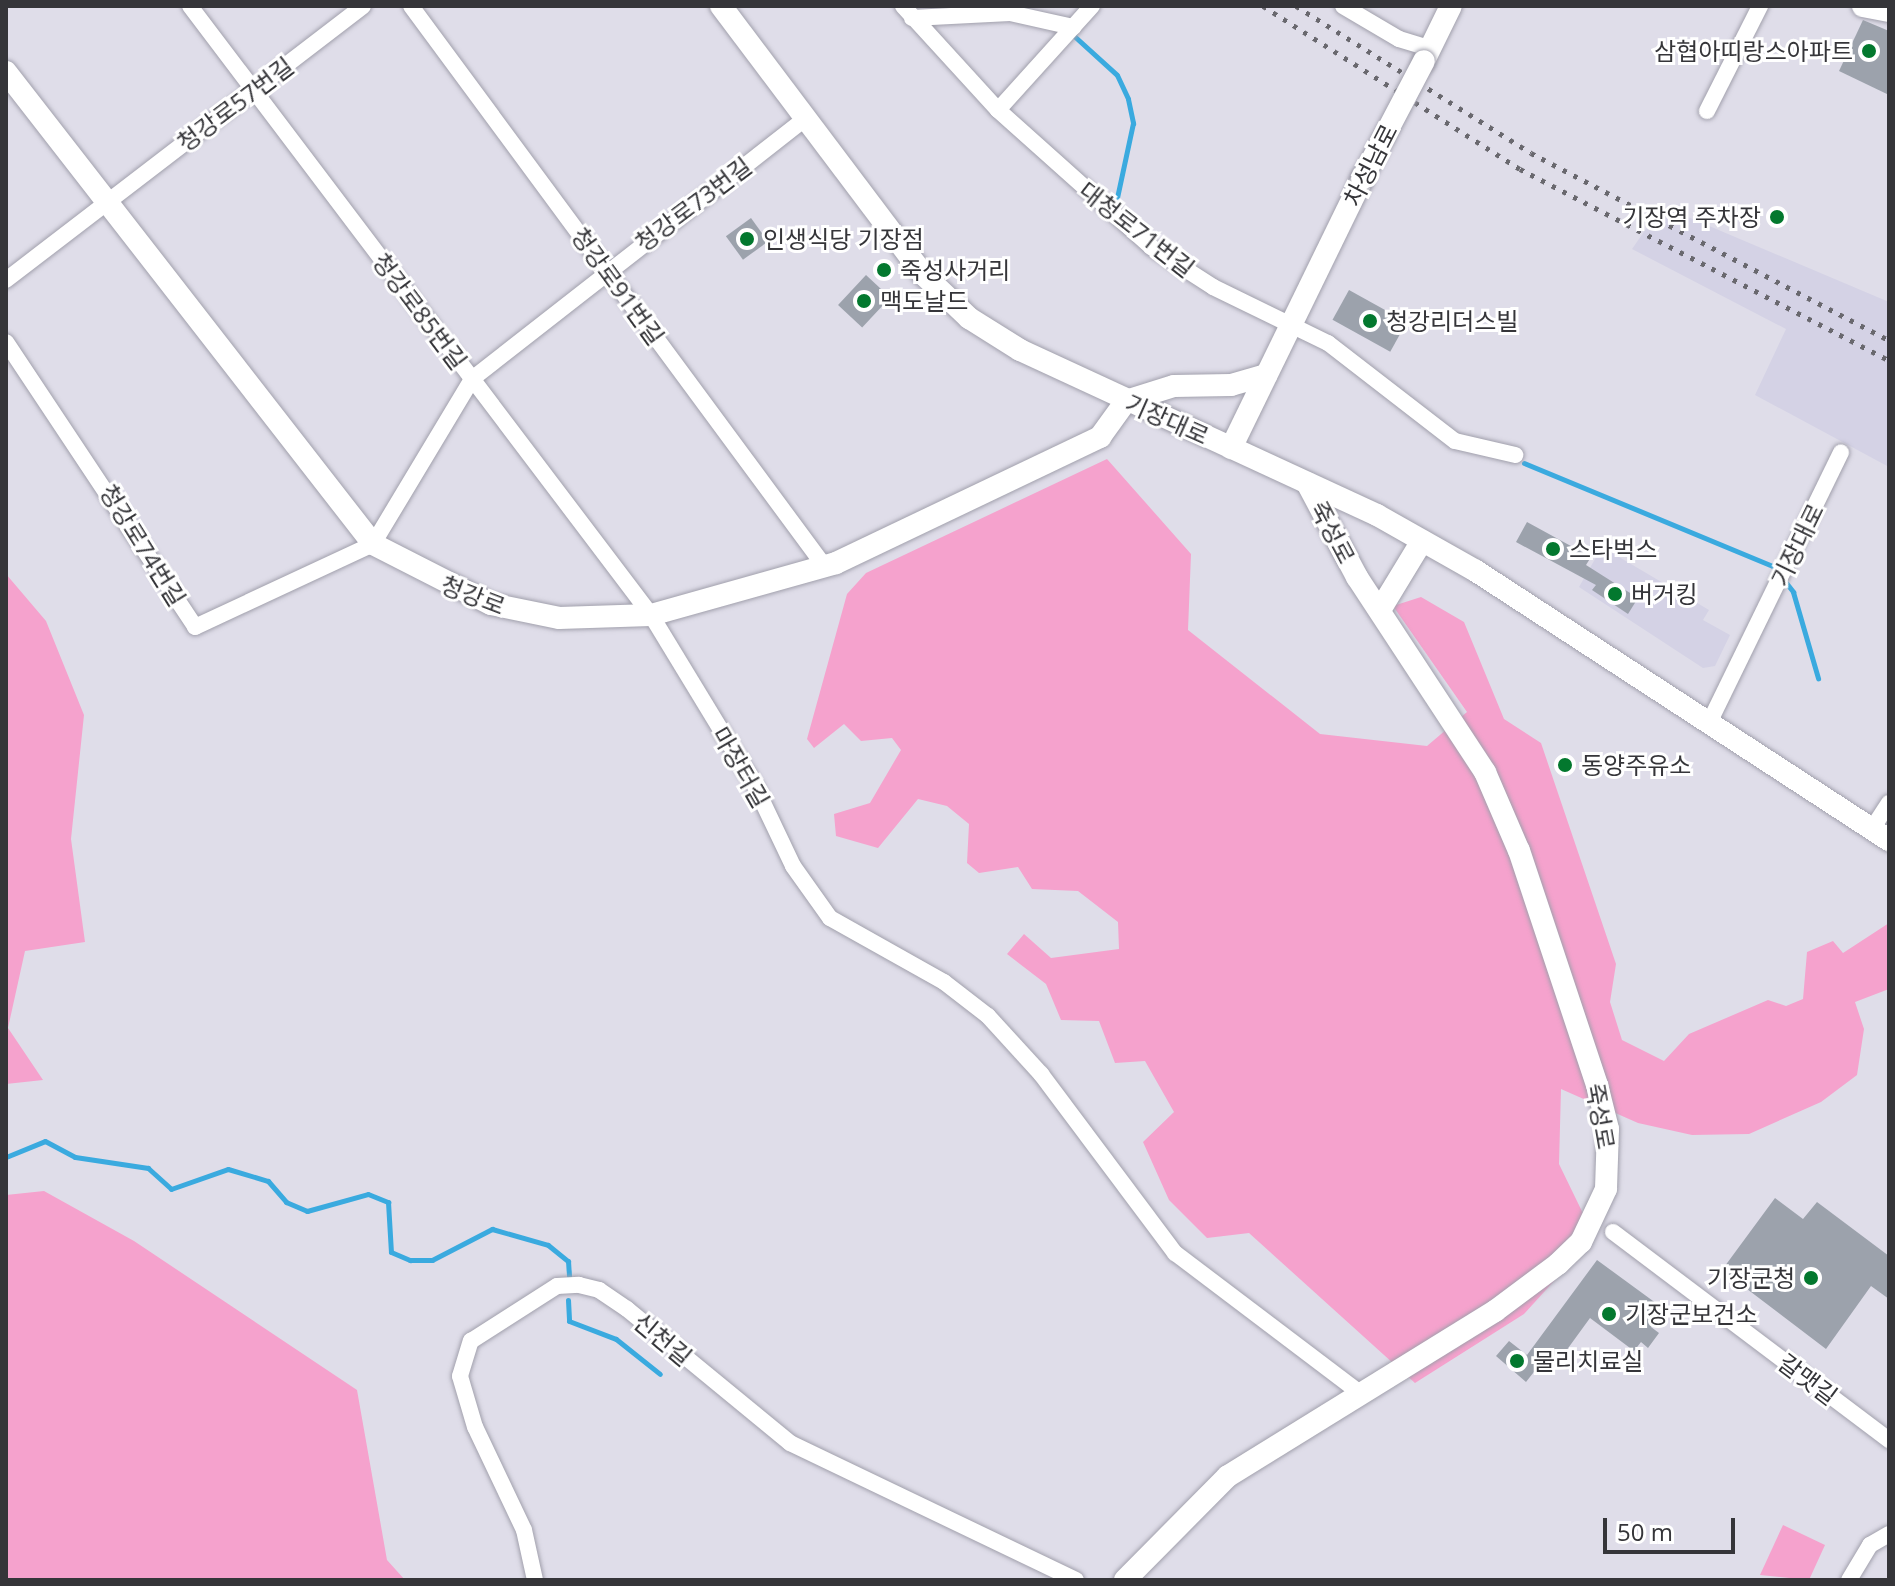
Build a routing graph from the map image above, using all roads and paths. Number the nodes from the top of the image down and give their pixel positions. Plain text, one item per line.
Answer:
1 (190, 6) edge
2 (363, 6) edge
3 (411, 6) edge
4 (721, 6) edge
5 (1092, 6) edge
6 (1343, 6) edge
7 (1451, 6) edge
8 (1464, 6) edge
9 (1760, 6) edge
10 (1863, 6) edge
11 (1889, 11) edge
12 (907, 12) edge
13 (1073, 27) junction
14 (1430, 49) junction
15 (6, 72) edge
16 (254, 90) junction
17 (998, 110) junction
18 (1707, 111) dead end
19 (804, 120) junction
20 (107, 202) junction
21 (606, 270) junction
22 (6, 280) edge
23 (1292, 324) junction
24 (6, 342) edge
25 (1267, 375) junction
26 (472, 379) junction
27 (1126, 401) junction
28 (1231, 448) junction
29 (1841, 452) dead end
30 (1515, 455) dead end
31 (1307, 483) junction
32 (1422, 541) junction
33 (373, 544) junction
34 (825, 567) junction
35 (1380, 610) junction
36 (651, 615) junction
37 (1709, 723) junction
38 (1889, 803) edge
39 (1881, 834) edge
40 (1613, 1232) dead end
41 (1360, 1393) junction
42 (1889, 1440) edge
43 (1889, 1534) edge
44 (535, 1580) edge
45 (1076, 1580) edge
46 (1125, 1580) edge
47 (1849, 1580) edge

1 - 16 street, 청강로85번길
2 - 16 street, 청강로57번길
3 - 21 street, 청강로91번길
4 - 19 main road, 기장대로
5 - 13 street
6 - 14 street
7 - 14 main road, 차성남로
8 - 14 main road
9 - 18 street
10 - 11 main road
12 - 13 street, 대청로71번길
12 - 17 street, 대청로71번길
13 - 17 street
14 - 23 main road, 차성남로, bridge
15 - 20 main road, 청강로
16 - 20 street, 청강로57번길
16 - 26 street, 청강로85번길
17 - 23 street, 대청로71번길
19 - 21 street, 청강로73번길
19 - 27 main road, 기장대로
20 - 22 street, 청강로57번길
20 - 33 main road, 청강로
21 - 26 street, 청강로73번길
21 - 34 street, 청강로91번길
23 - 25 main road, 차성남로
23 - 30 street
24 - 33 street, 청강로74번길
25 - 27 main road
25 - 28 main road, 차성남로
26 - 33 street, 청강로73번길
26 - 36 street, 청강로85번길
27 - 28 main road, 기장대로
27 - 34 main road, 청강로
28 - 31 main road, 기장대로
29 - 37 street, 기장대로
31 - 32 main road, 기장대로
31 - 35 main road, 죽성로
32 - 35 main road
32 - 37 main road, 기장대로
33 - 36 main road, 청강로
34 - 36 main road, 청강로
35 - 41 main road, 죽성로
36 - 41 street, 마장터길
37 - 39 main road, 기장대로
38 - 39 street, 기장대로
40 - 42 street, 갈맷길
41 - 46 main road, 죽성로
43 - 47 street
44 - 45 street, 신천길

